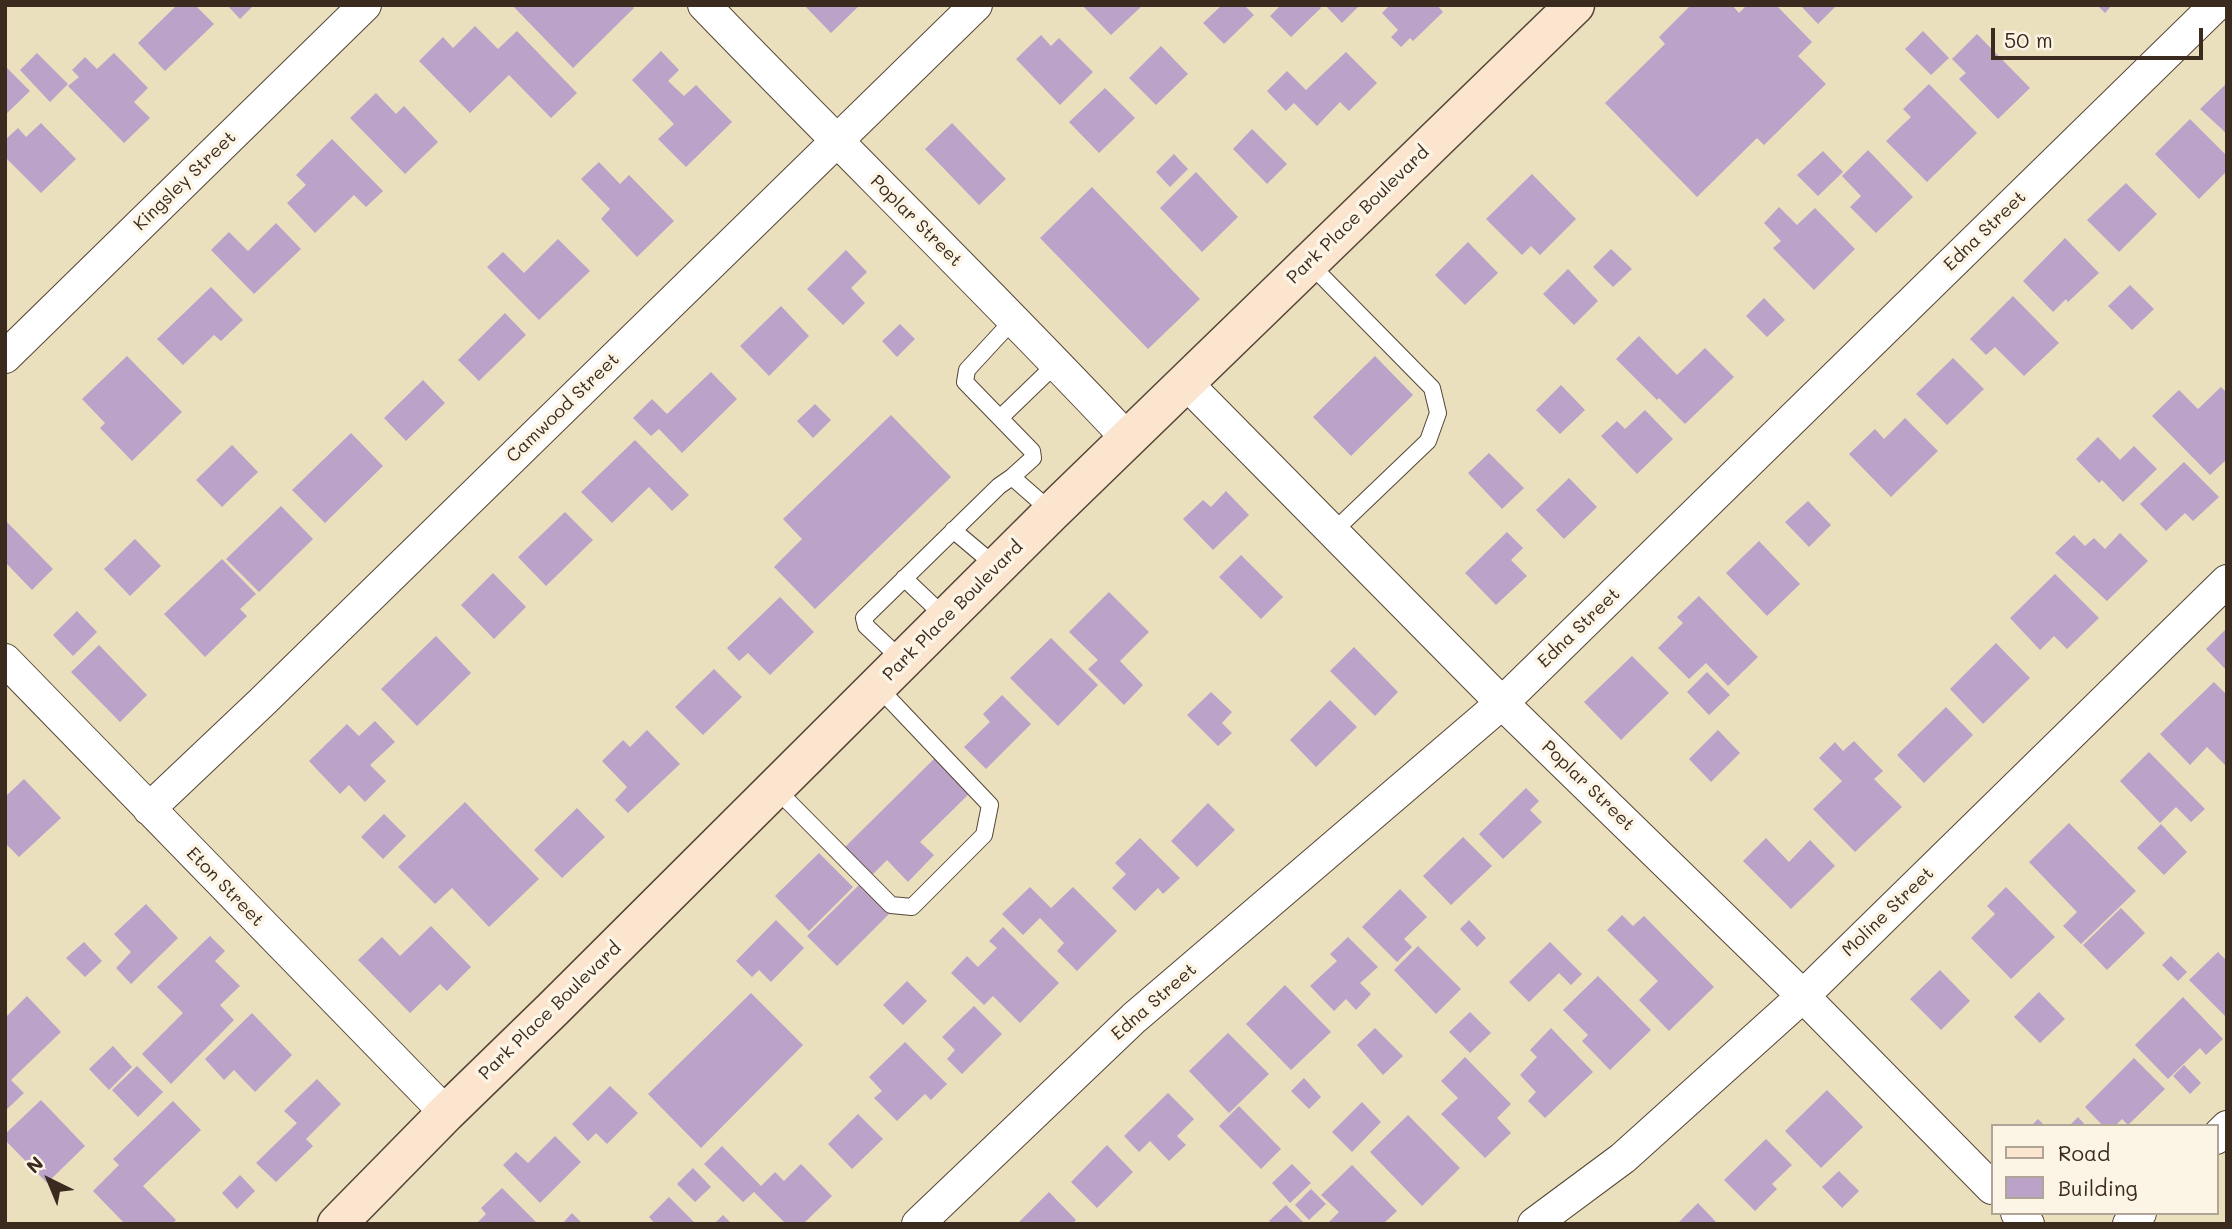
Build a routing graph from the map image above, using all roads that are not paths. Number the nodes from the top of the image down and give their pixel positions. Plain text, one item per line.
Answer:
1 (365, 5) edge
2 (704, 5) edge
3 (976, 5) edge
4 (1575, 5) edge
5 (2216, 5) edge
6 (836, 142) junction
7 (1309, 262) junction
8 (1014, 319) junction
9 (5, 357) edge
10 (1057, 363) junction
11 (1185, 382) junction
12 (1000, 418) junction
13 (1127, 438) junction
14 (1012, 477) junction
15 (1052, 512) junction
16 (953, 530) junction
17 (1334, 531) junction
18 (998, 567) junction
19 (904, 579) junction
20 (2227, 581) edge
21 (946, 618) junction
22 (5, 660) edge
23 (890, 674) junction
24 (1502, 703) junction
25 (775, 788) junction
26 (149, 809) junction
27 (1802, 996) junction
28 (446, 1113) junction
29 (1990, 1186) edge
30 (337, 1224) edge
31 (918, 1224) edge
32 (1534, 1224) edge

1 - 9 street, Kingsley Street
2 - 6 street, Poplar Street
3 - 6 street, Camwood Street
4 - 7 main road, Park Place Boulevard
5 - 24 street, Edna Street
6 - 8 street, Poplar Street
6 - 26 street, Camwood Street
7 - 11 main road, Park Place Boulevard
7 - 17 lane
8 - 10 street, Poplar Street
8 - 12 lane
10 - 12 lane
10 - 13 street, Poplar Street
11 - 13 main road, Park Place Boulevard
11 - 17 street, Poplar Street
12 - 14 lane
13 - 15 main road, Park Place Boulevard
14 - 15 lane
14 - 16 lane
15 - 18 main road, Park Place Boulevard
16 - 18 lane
16 - 19 lane
17 - 24 street, Poplar Street
18 - 21 main road, Park Place Boulevard
19 - 21 lane
19 - 23 lane
20 - 27 street, Moline Street
21 - 23 main road, Park Place Boulevard
22 - 26 street, Eton Street
23 - 25 main road, Park Place Boulevard
23 - 25 lane
24 - 27 street, Poplar Street
24 - 31 street, Edna Street
25 - 28 main road, Park Place Boulevard
26 - 28 street, Eton Street
27 - 29 street, Poplar Street
27 - 32 street, Moline Street
28 - 30 main road, Park Place Boulevard

